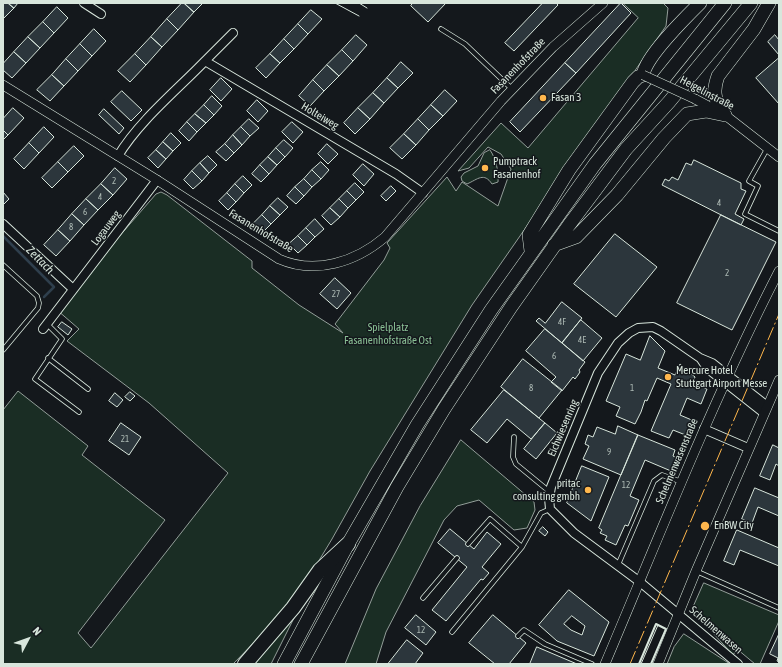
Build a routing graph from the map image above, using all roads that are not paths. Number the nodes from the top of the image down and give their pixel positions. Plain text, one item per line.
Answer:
1 (84, 3) edge
2 (603, 3) edge
3 (700, 3) edge
4 (725, 3) edge
5 (750, 3) edge
6 (769, 3) edge
7 (101, 14) dead end
8 (442, 29) dead end
9 (233, 33) dead end
10 (205, 62) junction
11 (644, 75) junction
12 (3, 86) edge
13 (512, 89) junction
14 (724, 115) junction
15 (755, 138) junction
16 (767, 149) junction
17 (779, 150) edge
18 (118, 156) junction
19 (779, 157) edge
20 (157, 180) junction
21 (422, 193) junction
22 (3, 224) edge
23 (779, 231) edge
24 (554, 245) junction
25 (532, 251) junction
26 (3, 265) edge
27 (779, 271) edge
28 (74, 289) junction
29 (45, 326) joint
30 (3, 350) edge
31 (48, 358) junction
32 (726, 379) junction
33 (779, 380) edge
34 (88, 389) dead end
35 (765, 410) junction
36 (79, 412) dead end
37 (704, 429) junction
38 (514, 438) dead end
39 (748, 448) junction
40 (682, 482) junction
41 (550, 492) junction
42 (550, 509) junction
43 (348, 544) junction
44 (468, 544) dead end
45 (522, 547) junction
46 (457, 558) dead end
47 (618, 566) junction
48 (696, 571) junction
49 (640, 582) junction
50 (423, 598) dead end
51 (779, 608) edge
52 (679, 613) junction
53 (452, 632) dead end
54 (518, 636) dead end
55 (245, 664) edge
56 (284, 664) edge
57 (301, 664) edge
58 (592, 664) edge
59 (605, 664) edge
60 (658, 664) edge
61 (738, 664) edge

1 - 7 street
2 - 13 street, Fasanenhofstraße
3 - 11 highway
4 - 25 highway
5 - 24 highway
6 - 14 highway
8 - 13 lane
9 - 10 street
10 - 18 street
10 - 21 street, Holteiweg
11 - 14 street, Heigelinstraße, bridge
11 - 25 highway
12 - 18 street, Fasanenhofstraße
13 - 21 street, Fasanenhofstraße
14 - 15 street, Heigelinstraße
14 - 24 highway
15 - 16 street, Heigelinstraße
15 - 17 street, Heigelinstraße
16 - 19 street, Heigelinstraße
16 - 23 lane
18 - 20 street, Fasanenhofstraße
20 - 21 street, Fasanenhofstraße
20 - 28 street, Logauweg
22 - 28 street
24 - 57 highway
25 - 43 highway
26 - 30 lane
27 - 32 street, Schelmenwasenstraße
28 - 29 street, Logauweg
29 - 31 lane
31 - 34 lane
31 - 36 lane
32 - 35 street, Eichwiesenring
32 - 37 street, Schelmenwasenstraße
32 - 41 street, Eichwiesenring
33 - 35 street
35 - 39 street
37 - 39 street
37 - 40 street, Schelmenwasenstraße
38 - 41 lane
39 - 48 street
40 - 47 lane
40 - 49 street, Schelmenwasenstraße
41 - 42 street, Eichwiesenring
42 - 45 lane
42 - 47 street
43 - 55 highway
43 - 56 highway
44 - 45 lane
45 - 53 lane
46 - 50 lane
47 - 49 street
48 - 51 lane
48 - 52 street
49 - 52 street, Schelmenwasen
49 - 59 street, Schelmenwasenstraße
52 - 60 street
52 - 61 street, Schelmenwasen
54 - 58 lane

